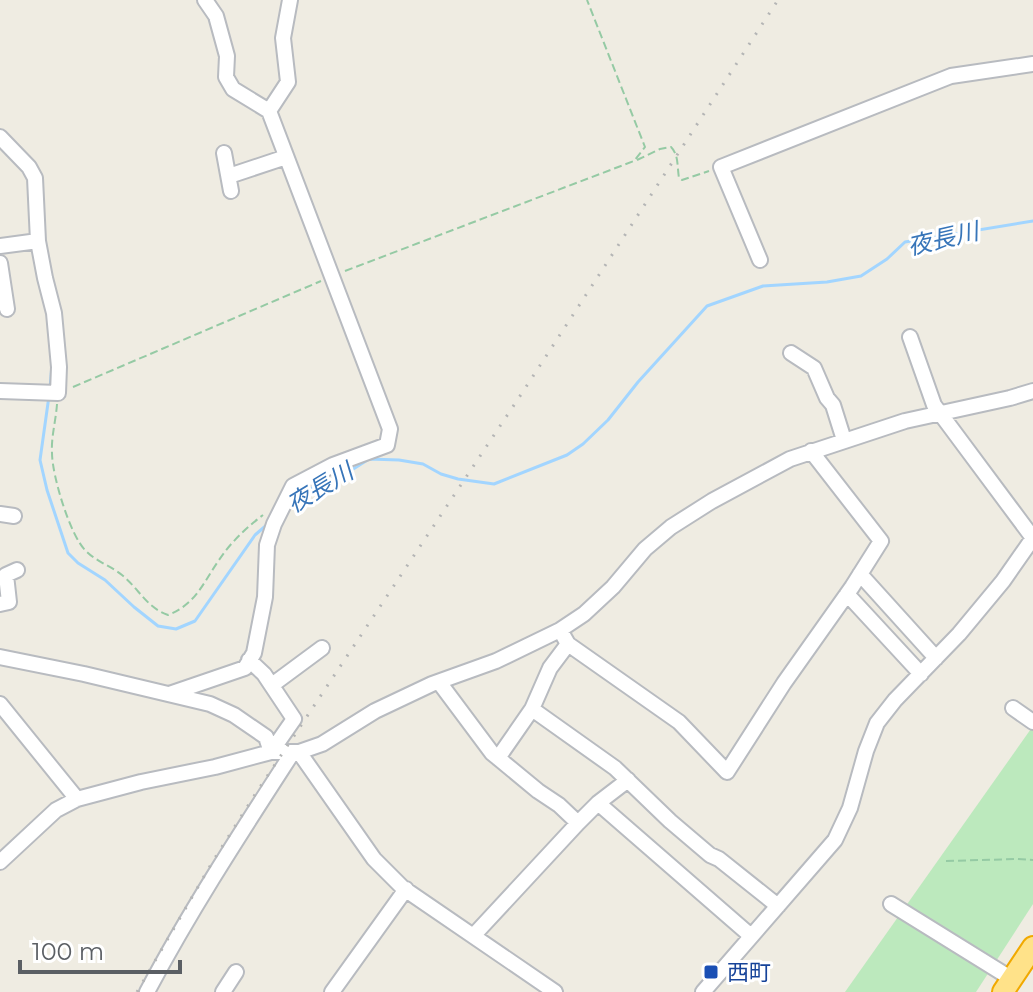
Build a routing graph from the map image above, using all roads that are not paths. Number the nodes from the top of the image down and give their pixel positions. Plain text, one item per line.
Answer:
1 (205, 0) edge
2 (290, 0) edge
3 (1033, 64) edge
4 (269, 111) junction
5 (0, 137) edge
6 (224, 153) dead end
7 (286, 157) junction
8 (34, 242) junction
9 (0, 246) edge
10 (760, 260) dead end
11 (0, 263) edge
12 (7, 309) dead end
13 (910, 337) dead end
14 (791, 353) dead end
15 (0, 391) edge
16 (1033, 391) edge
17 (941, 412) junction
18 (844, 440) junction
19 (811, 451) junction
20 (1033, 538) edge
21 (17, 570) dead end
22 (860, 574) junction
23 (847, 594) junction
24 (0, 604) edge
25 (560, 630) junction
26 (568, 644) junction
27 (322, 648) dead end
28 (0, 657) edge
29 (936, 658) junction
30 (249, 660) junction
31 (921, 674) junction
32 (439, 682) junction
33 (272, 685) junction
34 (169, 694) junction
35 (0, 704) edge
36 (1013, 708) dead end
37 (532, 709) junction
38 (1033, 722) edge
39 (271, 752) junction
40 (296, 752) junction
41 (498, 758) junction
42 (628, 780) junction
43 (77, 799) junction
44 (598, 803) junction
45 (578, 823) junction
46 (0, 862) edge
47 (406, 889) junction
48 (891, 904) dead end
49 (778, 906) junction
50 (474, 935) junction
51 (751, 936) junction
52 (1033, 947) edge
53 (236, 972) dead end
54 (1008, 985) edge
55 (228, 990) edge
56 (147, 992) edge
57 (332, 992) edge
58 (555, 992) edge
59 (703, 992) edge

1 - 4 street
2 - 4 street
3 - 10 street
4 - 7 street
5 - 8 street
6 - 7 street
7 - 30 street
8 - 9 street
8 - 15 street
11 - 12 street
13 - 17 street
14 - 18 street
16 - 17 street
17 - 18 street
17 - 20 street
18 - 19 street
19 - 22 street
19 - 25 street
20 - 29 street
21 - 24 street
22 - 23 street
22 - 29 street
23 - 26 street
23 - 31 street
25 - 26 street
25 - 32 street
26 - 37 street
27 - 33 street
28 - 34 street
29 - 31 street
30 - 33 street
30 - 34 street
31 - 49 street
32 - 40 street
32 - 41 street
33 - 39 street
34 - 39 street
35 - 43 street
36 - 38 street
37 - 41 street
37 - 42 street
39 - 40 street
39 - 43 street
40 - 47 street
40 - 56 street
41 - 45 street
42 - 44 street
42 - 49 street
43 - 46 street
44 - 45 street
44 - 51 street
45 - 50 street
47 - 50 street
47 - 57 street
48 - 54 street
49 - 51 street
50 - 58 street
51 - 59 street
52 - 54 highway
53 - 55 street

